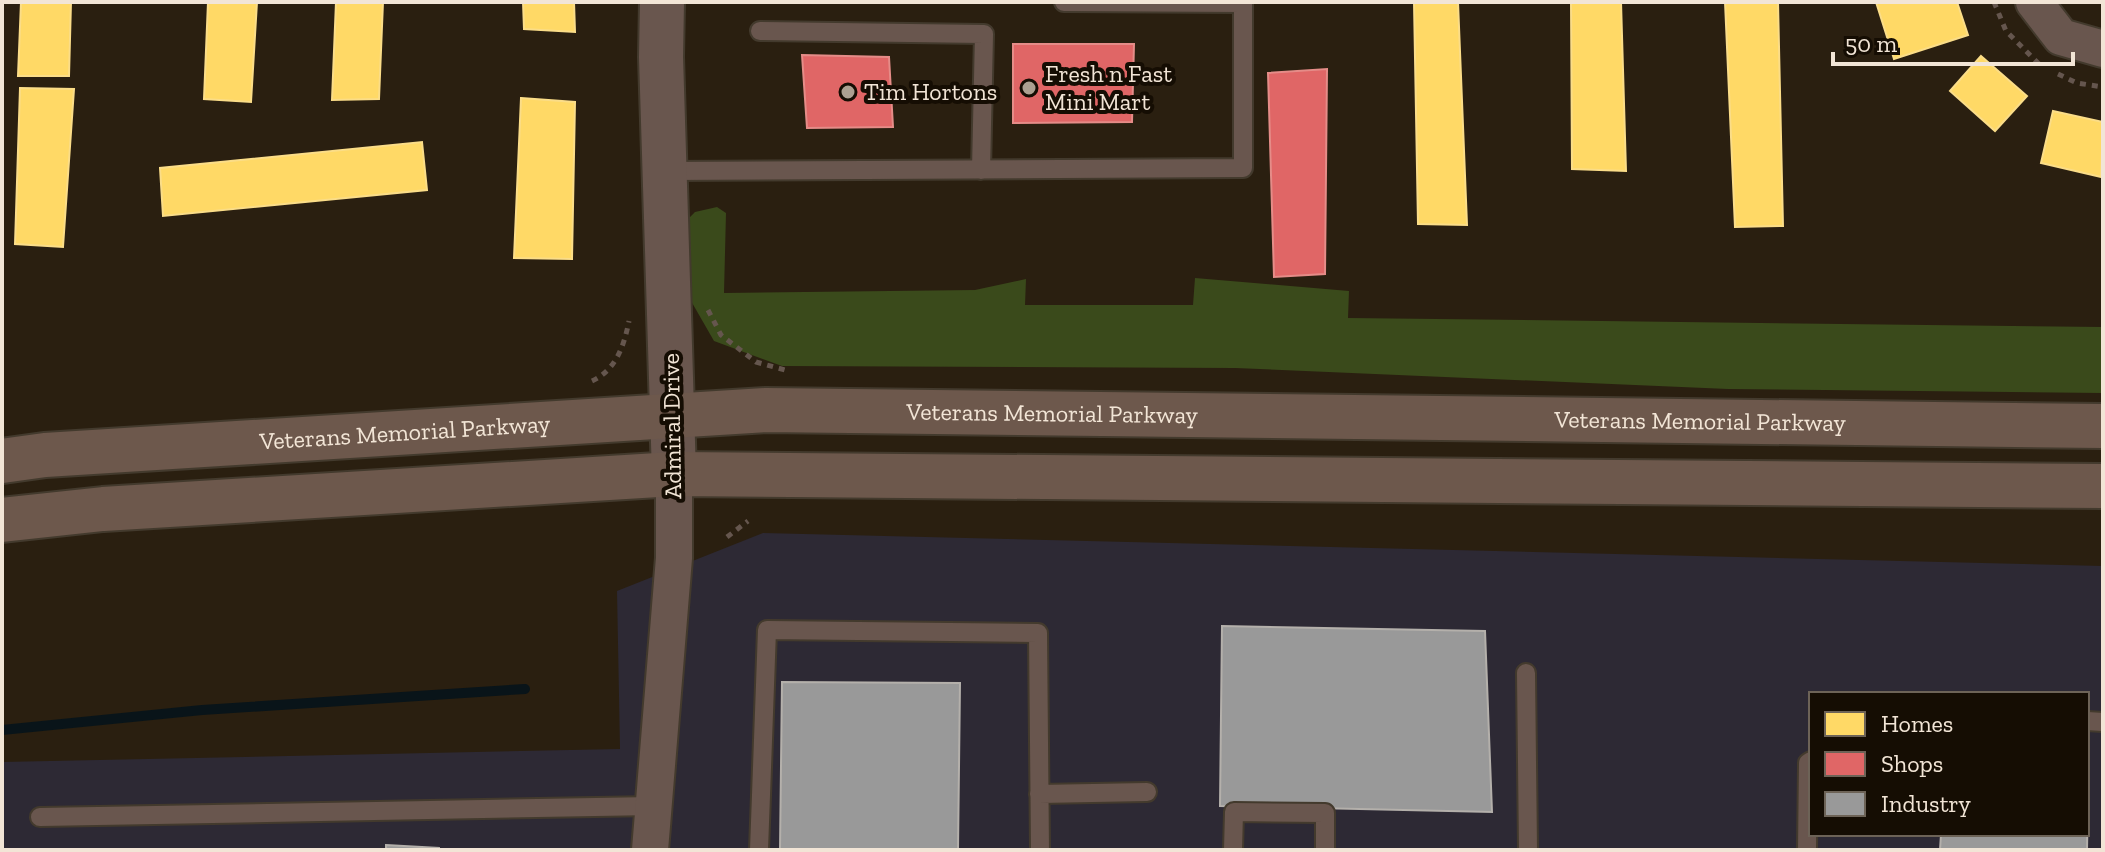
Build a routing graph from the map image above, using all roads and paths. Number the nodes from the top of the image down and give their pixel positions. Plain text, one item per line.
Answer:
1 (662, 2) edge
2 (1064, 2) edge
3 (2034, 2) edge
4 (760, 31) dead end
5 (2103, 49) edge
6 (981, 170) junction
7 (665, 171) junction
8 (704, 302) dead end
9 (630, 315) dead end
10 (756, 362) dead end
11 (587, 384) dead end
12 (674, 414) junction
13 (2103, 426) edge
14 (2, 461) edge
15 (674, 474) junction
16 (2103, 486) edge
17 (2, 520) edge
18 (748, 521) dead end
19 (727, 537) dead end
20 (1526, 673) dead end
21 (1809, 762) edge
22 (1147, 792) dead end
23 (1039, 794) junction
24 (654, 806) junction
25 (40, 817) dead end
26 (658, 849) edge
27 (759, 850) edge
28 (1040, 850) edge
29 (1233, 850) edge
30 (1325, 850) edge
31 (1528, 850) edge
32 (1807, 850) edge

1 - 7 street, Admiral Drive
2 - 6 lane
3 - 5 street
4 - 6 lane
6 - 7 lane
7 - 12 street, Admiral Drive
8 - 10 path
9 - 11 path
12 - 13 highway, Veterans Memorial Parkway
12 - 14 highway, Veterans Memorial Parkway
12 - 15 street, Admiral Drive
15 - 16 highway
15 - 17 highway
15 - 24 street, Admiral Drive
18 - 19 path
20 - 31 lane
21 - 32 lane
22 - 23 lane
23 - 27 lane
23 - 28 lane
24 - 25 lane
24 - 26 street, Admiral Drive
29 - 30 lane

